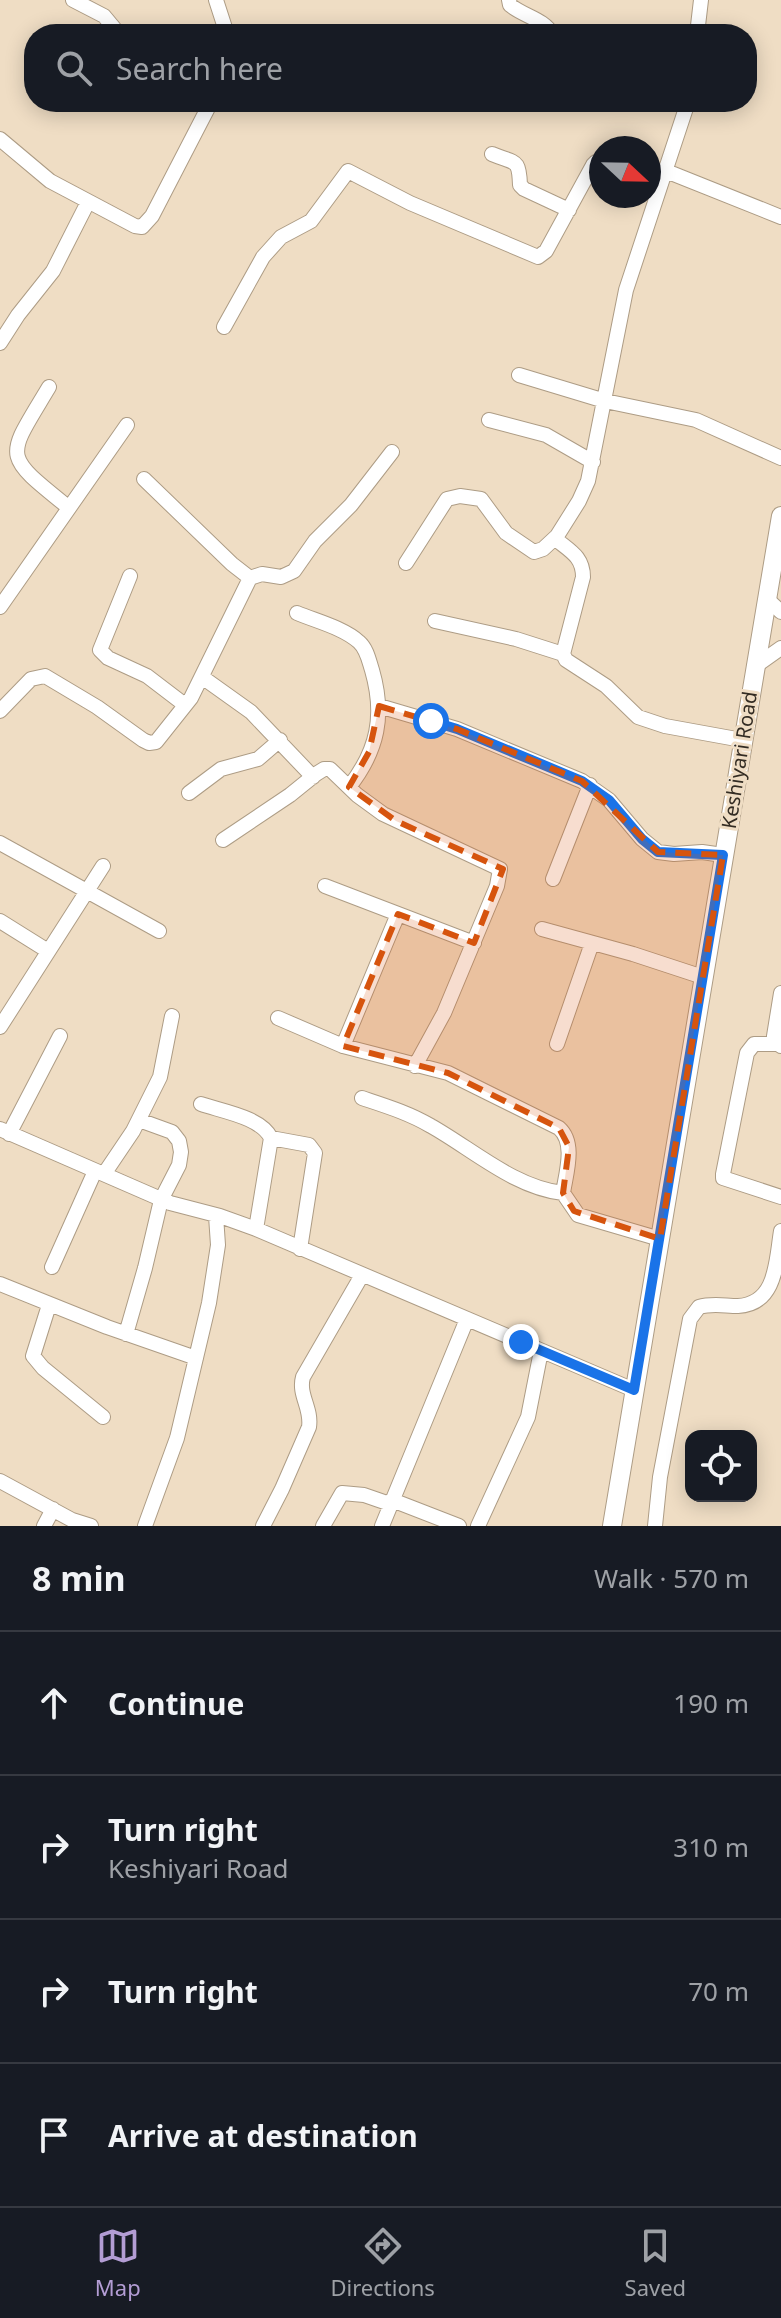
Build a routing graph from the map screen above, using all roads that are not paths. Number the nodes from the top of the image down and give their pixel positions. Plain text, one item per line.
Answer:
1 (73, 0) edge
2 (216, 0) edge
3 (509, 0) edge
4 (701, 0) edge
5 (111, 24) edge
6 (224, 24) edge
7 (544, 24) edge
8 (698, 24) edge
9 (206, 112) edge
10 (684, 112) edge
11 (0, 139) edge
12 (492, 154) dead end
13 (589, 172) edge
14 (661, 174) edge
15 (661, 180) edge
16 (88, 202) junction
17 (650, 208) edge
18 (569, 210) junction
19 (781, 217) edge
20 (224, 327) dead end
21 (0, 343) edge
22 (519, 375) dead end
23 (49, 387) dead end
24 (605, 401) junction
25 (489, 420) dead end
26 (127, 425) dead end
27 (392, 452) dead end
28 (781, 458) edge
29 (593, 462) junction
30 (144, 479) dead end
31 (68, 507) junction
32 (781, 516) edge
33 (557, 536) junction
34 (406, 563) dead end
35 (130, 576) dead end
36 (250, 578) junction
37 (766, 598) junction
38 (0, 607) edge
39 (781, 612) edge
40 (297, 613) dead end
41 (435, 621) dead end
42 (781, 648) edge
43 (563, 654) junction
44 (754, 667) junction
45 (202, 677) junction
46 (185, 705) junction
47 (379, 706) junction
48 (0, 711) edge
49 (280, 740) junction
50 (742, 740) junction
51 (313, 777) junction
52 (590, 785) junction
53 (349, 787) junction
54 (189, 793) dead end
55 (223, 840) dead end
56 (0, 843) edge
57 (723, 855) junction
58 (103, 866) dead end
59 (553, 879) dead end
60 (325, 886) dead end
61 (88, 890) junction
62 (398, 914) junction
63 (0, 921) edge
64 (542, 929) dead end
65 (159, 931) dead end
66 (474, 943) junction
67 (592, 943) junction
68 (48, 951) junction
69 (703, 977) junction
70 (781, 993) edge
71 (172, 1016) dead end
72 (278, 1018) dead end
73 (0, 1027) edge
74 (60, 1036) dead end
75 (557, 1044) dead end
76 (779, 1045) edge
77 (343, 1046) junction
78 (415, 1066) junction
79 (362, 1098) dead end
80 (201, 1104) dead end
81 (139, 1120) junction
82 (4, 1131) edge
83 (271, 1138) junction
84 (100, 1172) junction
85 (563, 1193) junction
86 (781, 1197) edge
87 (161, 1200) junction
88 (216, 1216) junction
89 (256, 1229) junction
90 (781, 1231) edge
91 (660, 1239) junction
92 (300, 1249) junction
93 (52, 1267) dead end
94 (362, 1275) junction
95 (0, 1284) edge
96 (49, 1305) junction
97 (467, 1319) junction
98 (126, 1334) junction
99 (541, 1351) junction
100 (196, 1358) junction
101 (634, 1390) junction
102 (103, 1417) dead end
103 (0, 1481) edge
104 (391, 1502) junction
105 (53, 1509) junction
106 (44, 1526) edge
107 (91, 1526) edge
108 (145, 1526) edge
109 (263, 1526) edge
110 (323, 1526) edge
111 (382, 1526) edge
112 (459, 1526) edge
113 (478, 1526) edge
114 (612, 1526) edge
115 (655, 1526) edge

1 - 5 street
2 - 6 street
3 - 7 street
4 - 8 street
9 - 16 street
10 - 14 street
11 - 16 street
12 - 18 street
13 - 18 street
15 - 19 street
16 - 21 street
17 - 24 street
18 - 20 street
22 - 24 street
23 - 31 street
24 - 28 street
24 - 29 street
25 - 29 street
26 - 31 street
27 - 36 street
29 - 33 street
30 - 36 street
31 - 38 street
32 - 37 main road, Keshiyari Road
33 - 34 street
33 - 43 street
35 - 46 street
36 - 45 street
37 - 39 street
37 - 44 main road, Keshiyari Road
40 - 47 street
41 - 43 street
42 - 44 street
43 - 50 street
44 - 50 main road, Keshiyari Road
45 - 46 street
45 - 49 street
46 - 48 street
47 - 52 street
47 - 53 street
49 - 51 street
49 - 54 street
50 - 57 main road, Keshiyari Road
51 - 53 street
51 - 55 street
52 - 57 street
52 - 59 street
53 - 66 street
56 - 61 street
57 - 69 main road, Keshiyari Road
58 - 61 street
60 - 62 street
61 - 65 street
61 - 68 street
62 - 66 street
62 - 77 street
63 - 68 street
64 - 67 street
66 - 78 street
67 - 69 street
67 - 75 street
68 - 73 street
69 - 91 main road, Keshiyari Road
70 - 76 street
71 - 81 street
72 - 77 street
74 - 82 street
76 - 86 street
77 - 78 street
78 - 85 street
79 - 85 street
80 - 83 street
81 - 84 street
81 - 87 street
82 - 84 street
83 - 89 street
83 - 92 street
84 - 87 street
84 - 93 street
85 - 91 street
87 - 88 street
87 - 98 street
88 - 89 street
88 - 100 street
89 - 92 street
90 - 115 street
91 - 101 main road, Keshiyari Road
92 - 94 street
94 - 97 street
94 - 109 street
95 - 96 street
96 - 98 street
96 - 102 street
97 - 99 street
97 - 104 street
98 - 100 street
99 - 101 street
99 - 113 street
100 - 108 street
101 - 114 main road, Keshiyari Road
103 - 105 street
104 - 110 street
104 - 111 street
104 - 112 street
105 - 106 street
105 - 107 street

